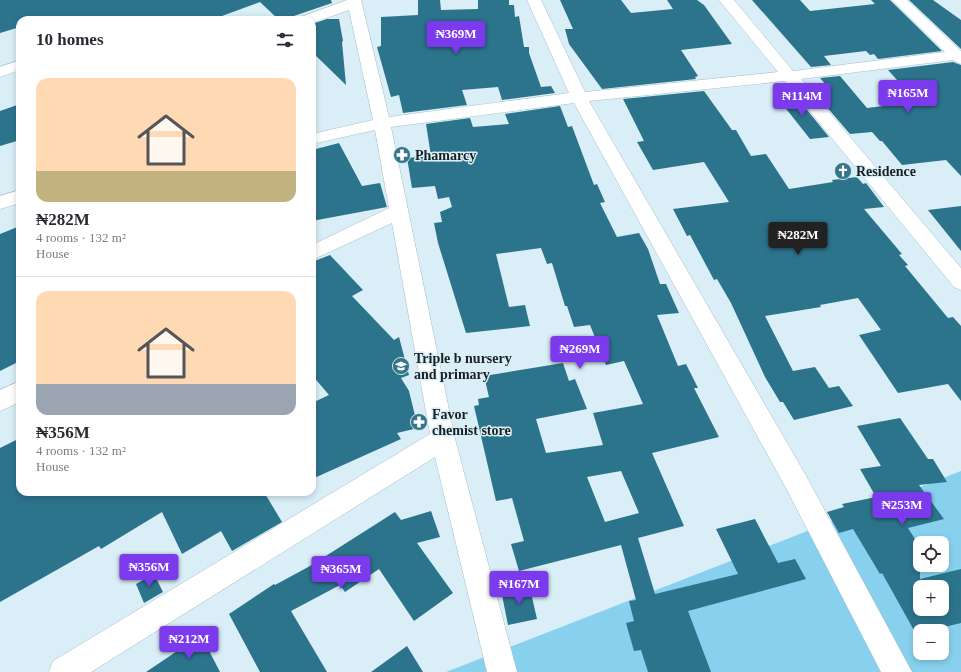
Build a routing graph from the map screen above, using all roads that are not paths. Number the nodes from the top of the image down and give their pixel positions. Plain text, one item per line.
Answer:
1 (534, 0) edge
2 (726, 0) edge
3 (899, 0) edge
4 (354, 1) edge
5 (316, 16) edge
6 (959, 57) edge
7 (16, 66) edge
8 (0, 72) edge
9 (788, 76) junction
10 (579, 97) junction
11 (382, 123) junction
12 (316, 138) edge
13 (16, 197) edge
14 (0, 203) edge
15 (400, 211) junction
16 (316, 251) edge
17 (961, 282) edge
18 (16, 393) edge
19 (0, 401) edge
20 (443, 439) junction
21 (64, 672) edge
22 (502, 672) edge
23 (897, 672) edge

1 - 10 street
2 - 9 street
3 - 6 street
4 - 5 street
4 - 11 street
6 - 9 street
7 - 8 street
9 - 10 street
9 - 17 street
10 - 11 street
10 - 23 street
11 - 12 street
11 - 15 street
13 - 14 street
15 - 16 street
15 - 20 street
18 - 19 street
20 - 21 street
20 - 22 street

